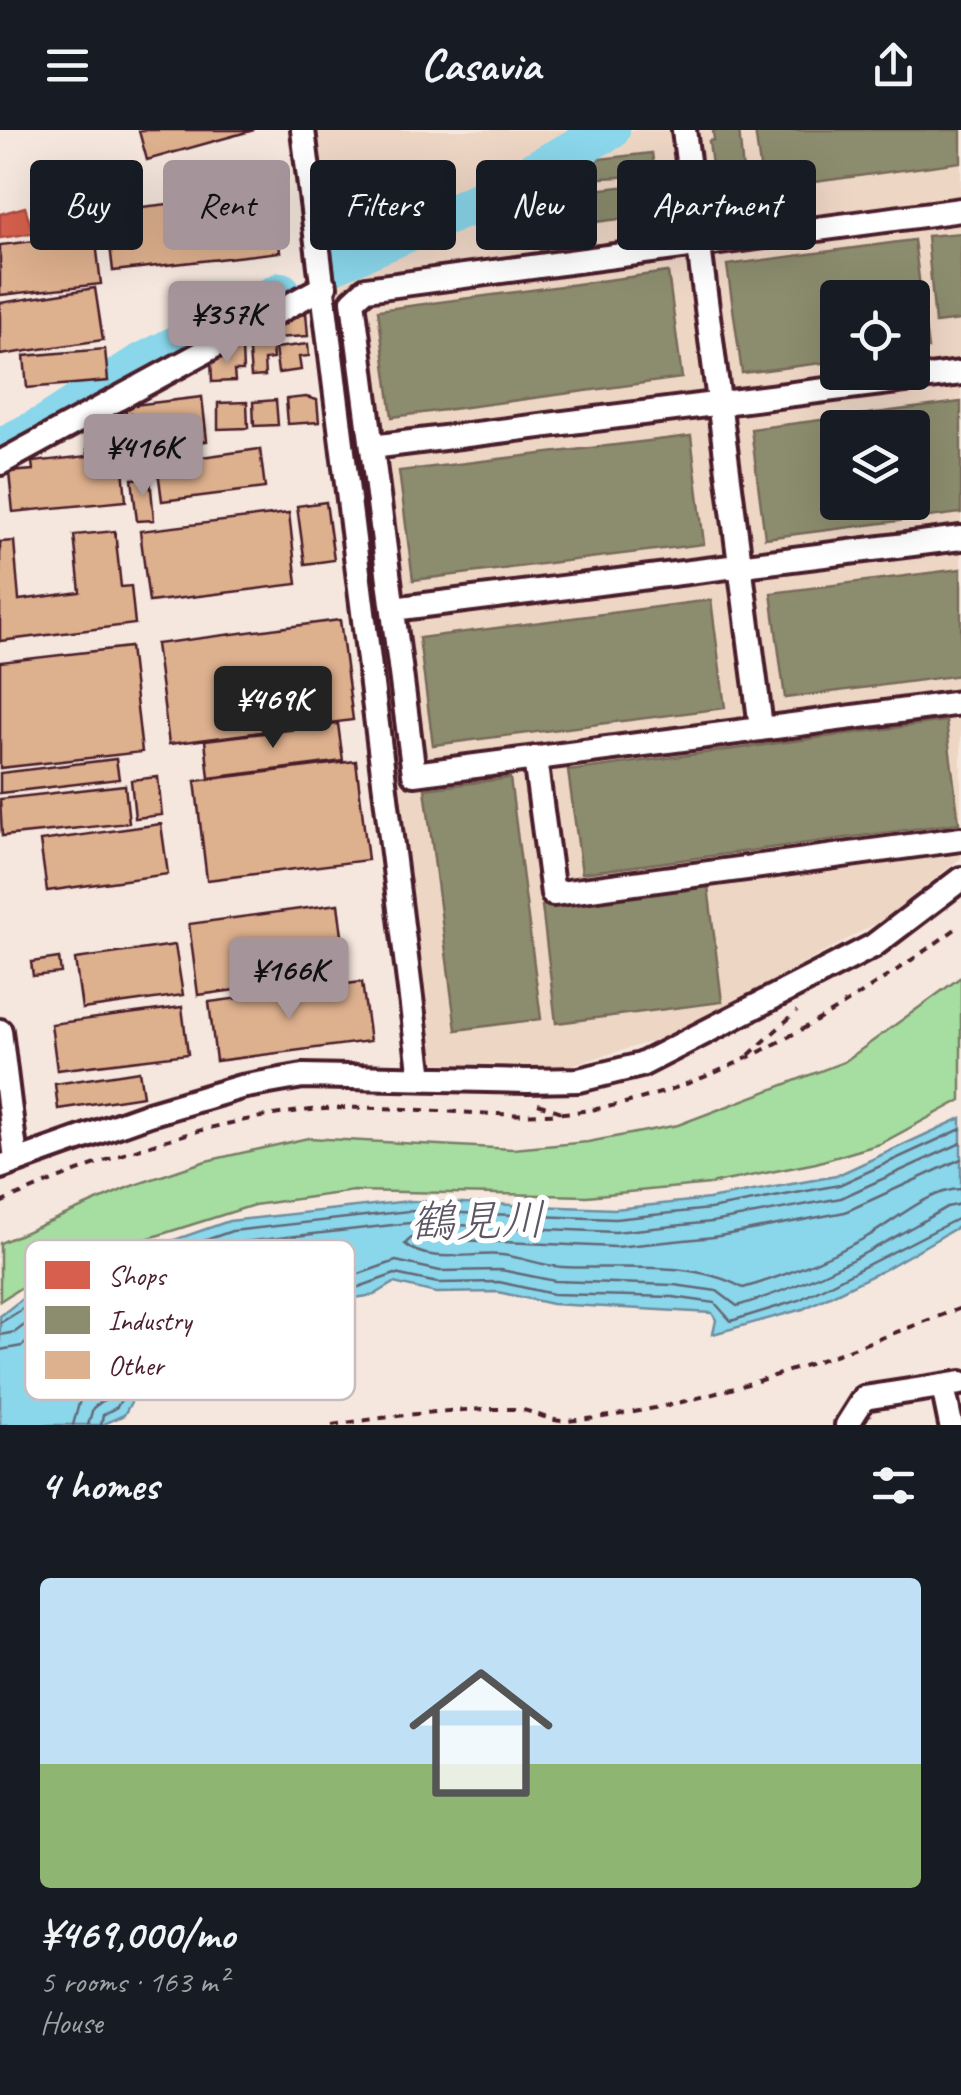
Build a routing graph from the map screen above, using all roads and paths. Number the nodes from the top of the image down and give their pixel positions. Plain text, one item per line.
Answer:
1 (303, 130) edge
2 (684, 130) edge
3 (688, 160) edge
4 (961, 210) edge
5 (816, 229) edge
6 (655, 250) edge
7 (700, 250) edge
8 (325, 286) junction
9 (961, 373) edge
10 (720, 403) junction
11 (372, 447) junction
12 (0, 463) edge
13 (961, 538) edge
14 (740, 566) junction
15 (392, 609) junction
16 (961, 703) edge
17 (760, 727) junction
18 (534, 758) junction
19 (961, 839) edge
20 (961, 879) edge
21 (808, 1001) dead end
22 (0, 1031) edge
23 (742, 1062) dead end
24 (420, 1078) junction
25 (8, 1163) edge
26 (961, 1308) edge
27 (952, 1385) edge
28 (332, 1425) edge
29 (847, 1425) edge
30 (951, 1425) edge

1 - 8 street
2 - 3 street
4 - 5 street
6 - 11 street
7 - 10 street
8 - 12 street
8 - 24 street
9 - 10 street
10 - 11 street
10 - 14 street
11 - 15 street
13 - 14 street
14 - 15 street
14 - 17 street
15 - 18 street
16 - 17 street
17 - 18 street
18 - 19 street
20 - 24 street
21 - 23 path
22 - 25 street
24 - 25 street
26 - 28 path
27 - 29 street
27 - 30 street

